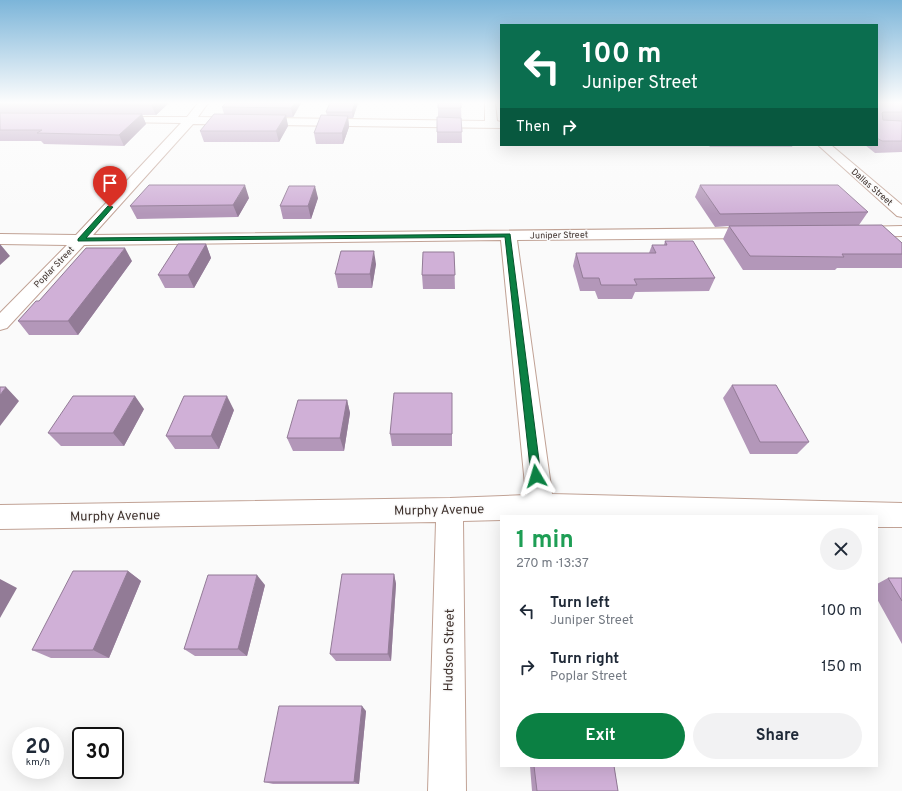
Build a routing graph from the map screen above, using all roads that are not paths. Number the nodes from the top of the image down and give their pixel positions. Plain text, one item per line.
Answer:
1 (172, 140) edge
2 (825, 146) edge
3 (902, 213) edge
4 (902, 231) edge
5 (847, 232) edge
6 (768, 233) edge
7 (508, 235) junction
8 (0, 240) edge
9 (80, 240) junction
10 (0, 324) edge
11 (540, 506) junction
12 (450, 510) junction
13 (902, 515) edge
14 (0, 516) edge
15 (447, 791) edge

1 - 9 street, Poplar Street
2 - 3 street, Dallas Street
4 - 5 street
6 - 7 street, Juniper Street
7 - 9 street, Juniper Street
7 - 11 street
8 - 9 street, Juniper Street
9 - 10 street, Poplar Street
11 - 12 street, Murphy Avenue
11 - 13 street, Murphy Avenue
12 - 14 street, Murphy Avenue
12 - 15 street, Hudson Street

